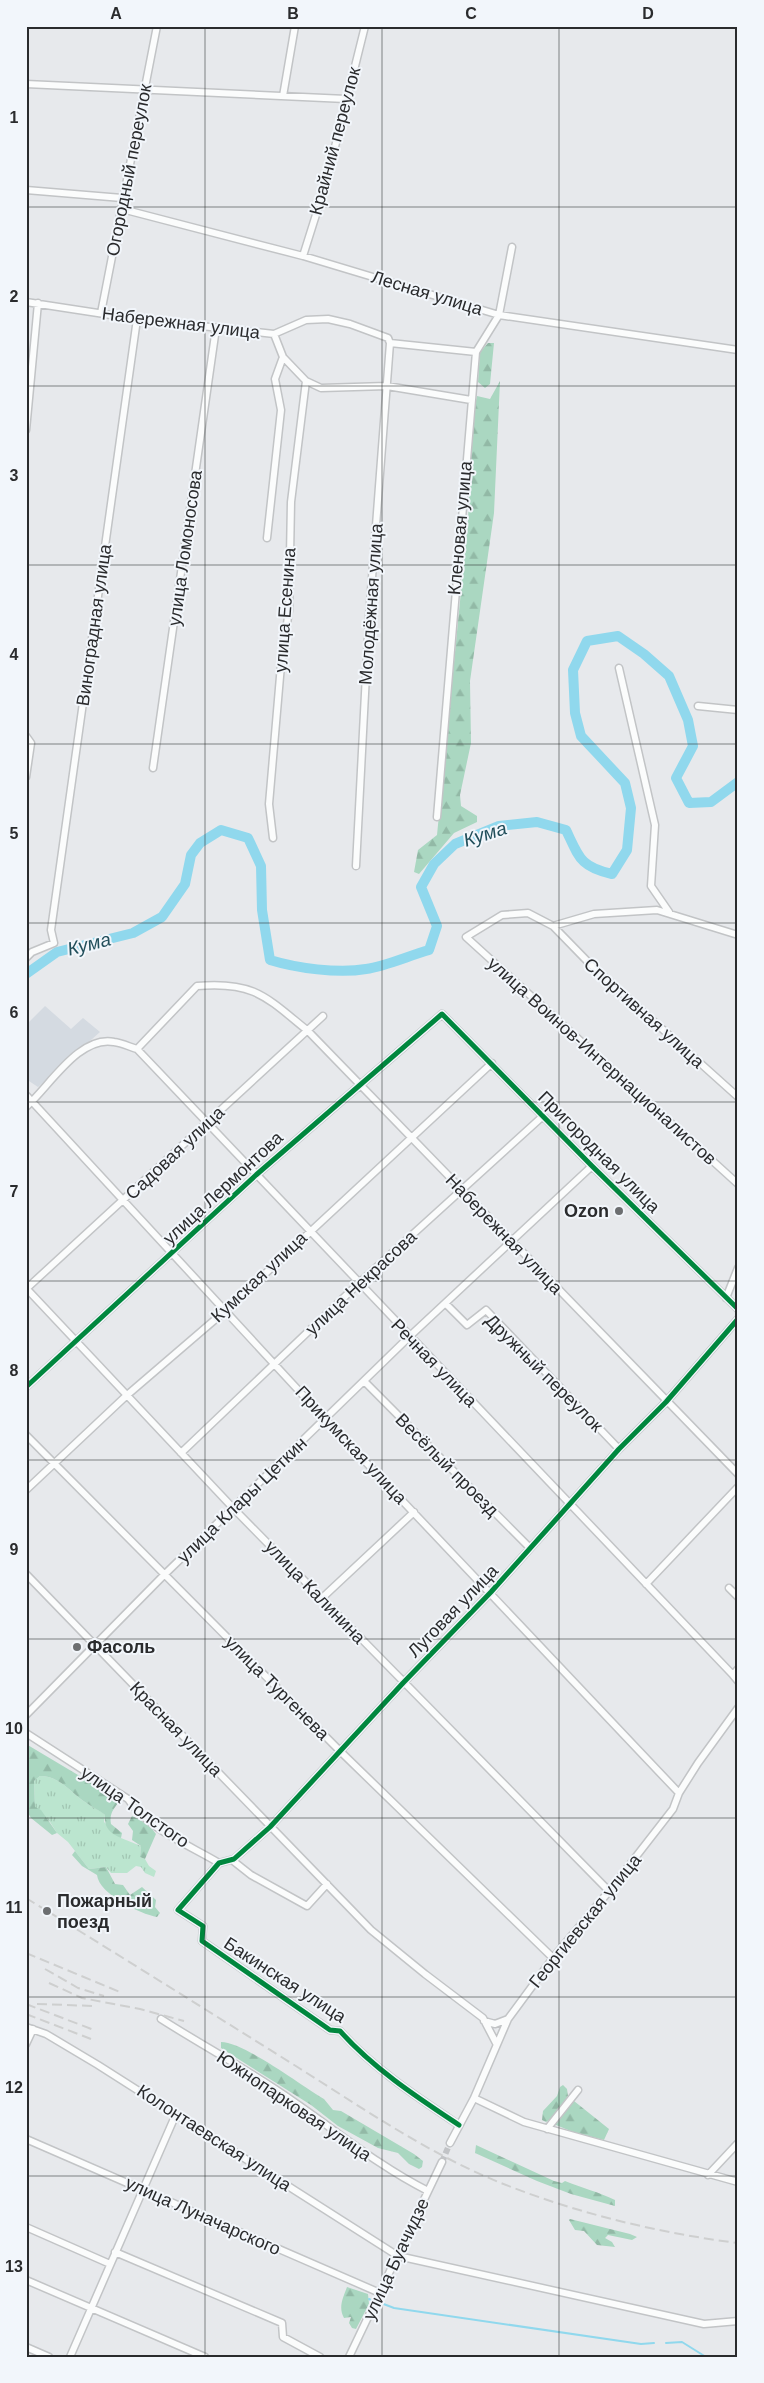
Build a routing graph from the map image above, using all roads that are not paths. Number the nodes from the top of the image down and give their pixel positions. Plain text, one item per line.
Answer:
1 (157, 26) edge
2 (295, 26) edge
3 (365, 26) edge
4 (26, 84) edge
5 (144, 89) junction
6 (283, 96) junction
7 (346, 98) junction
8 (26, 190) edge
9 (122, 198) junction
10 (122, 209) junction
11 (512, 246) dead end
12 (303, 256) junction
13 (26, 302) edge
14 (38, 303) junction
15 (101, 313) junction
16 (499, 315) junction
17 (137, 319) junction
18 (216, 328) junction
19 (274, 334) junction
20 (390, 343) junction
21 (738, 350) edge
22 (476, 352) junction
23 (283, 357) junction
24 (306, 381) junction
25 (387, 386) junction
26 (471, 400) junction
27 (26, 430) edge
28 (267, 538) dead end
29 (619, 668) dead end
30 (698, 706) dead end
31 (738, 710) edge
32 (26, 736) edge
33 (153, 768) dead end
34 (26, 777) edge
35 (437, 817) dead end
36 (273, 838) dead end
37 (356, 866) dead end
38 (670, 913) junction
39 (553, 926) junction
40 (738, 935) edge
41 (466, 937) joint
42 (29, 951) edge
43 (26, 958) edge
44 (442, 1014) joint
45 (323, 1016) dead end
46 (308, 1031) junction
47 (137, 1049) junction
48 (492, 1063) junction
49 (359, 1084) junction
50 (26, 1095) edge
51 (738, 1097) edge
52 (33, 1102) junction
53 (26, 1108) edge
54 (543, 1116) junction
55 (208, 1123) junction
56 (410, 1138) junction
57 (592, 1166) junction
58 (256, 1175) junction
59 (738, 1184) edge
60 (461, 1190) junction
61 (124, 1201) junction
62 (310, 1231) junction
63 (511, 1241) junction
64 (172, 1253) junction
65 (738, 1268) edge
66 (358, 1284) junction
67 (27, 1288) edge
68 (726, 1298) junction
69 (446, 1304) junction
70 (738, 1309) edge
71 (224, 1311) junction
72 (738, 1319) edge
73 (410, 1336) junction
74 (74, 1341) junction
75 (276, 1364) junction
76 (364, 1382) junction
77 (26, 1387) edge
78 (126, 1396) junction
79 (666, 1402) junction
80 (325, 1419) junction
81 (26, 1435) edge
82 (620, 1449) junction
83 (181, 1453) junction
84 (54, 1464) junction
85 (738, 1474) edge
86 (738, 1487) edge
87 (26, 1490) edge
88 (570, 1504) junction
89 (234, 1509) junction
90 (414, 1512) junction
91 (530, 1548) junction
92 (26, 1574) edge
93 (164, 1575) junction
94 (646, 1584) junction
95 (729, 1588) dead end
96 (491, 1592) junction
97 (738, 1597) edge
98 (321, 1599) junction
99 (96, 1646) junction
100 (738, 1669) edge
101 (735, 1678) edge
102 (403, 1683) junction
103 (738, 1708) edge
104 (26, 1715) edge
105 (26, 1732) edge
106 (341, 1752) junction
107 (679, 1793) junction
108 (270, 1827) junction
109 (232, 1860) junction
110 (219, 1863) junction
111 (326, 1884) junction
112 (609, 1891) junction
113 (553, 1958) junction
114 (508, 2019) junction
115 (161, 2020) dead end
116 (484, 2021) junction
117 (30, 2028) edge
118 (496, 2043) junction
119 (26, 2044) edge
120 (578, 2090) dead end
121 (474, 2098) junction
122 (176, 2114) junction
123 (459, 2125) junction
124 (547, 2128) junction
125 (26, 2139) edge
126 (450, 2143) tunnel mouth
127 (738, 2143) edge
128 (442, 2162) tunnel mouth
129 (708, 2175) junction
130 (738, 2182) edge
131 (142, 2190) junction
132 (428, 2191) junction
133 (26, 2227) edge
134 (115, 2252) junction
135 (398, 2256) junction
136 (110, 2264) junction
137 (26, 2280) edge
138 (380, 2293) junction
139 (91, 2308) junction
140 (738, 2321) edge
141 (26, 2347) edge
142 (49, 2357) edge
143 (70, 2357) edge
144 (205, 2357) edge
145 (320, 2357) edge
146 (349, 2357) edge

1 - 5 street, Огородный переулок
2 - 6 street
3 - 7 street, Крайний переулок
4 - 5 street
5 - 6 street
5 - 9 street, Огородный переулок
6 - 7 street
7 - 12 street, Крайний переулок
8 - 9 street
9 - 10 street, Огородный переулок
10 - 12 street, Лесная улица
10 - 15 street, Огородный переулок
11 - 16 street, Кленовая улица
12 - 16 street, Лесная улица
13 - 14 street, Набережная улица
14 - 15 street, Набережная улица
14 - 27 street
15 - 17 street, Набережная улица
16 - 21 street, Лесная улица
16 - 22 street, Кленовая улица
17 - 18 street, Набережная улица
17 - 42 street, Виноградная улица
18 - 19 street, Набережная улица
18 - 33 street, улица Ломоносова
19 - 20 street, Набережная улица
19 - 23 street
20 - 22 street, Набережная улица
20 - 25 street, Молодёжная улица
22 - 26 street, Кленовая улица
23 - 24 street
23 - 28 street, улица Есенина
24 - 25 street
24 - 36 street, улица Есенина
25 - 26 street
25 - 37 street, Молодёжная улица
26 - 35 street, Кленовая улица
29 - 38 street
30 - 31 street
32 - 34 street
38 - 39 street
38 - 40 street
39 - 41 street, Спортивная улица
39 - 51 street, Спортивная улица
41 - 59 street, улица Воинов-Интернационалистов
42 - 43 street
44 - 48 street, Пригородная улица
44 - 49 street, улица Лермонтова
45 - 46 street, Садовая улица
46 - 47 street, Набережная улица
46 - 49 street, Набережная улица
46 - 55 street, Садовая улица
47 - 52 street
47 - 55 street, Речная улица
48 - 54 street, Пригородная улица
48 - 56 street, Кумская улица
49 - 56 street, Набережная улица
49 - 58 street, улица Лермонтова
50 - 52 street, Прикумская улица
52 - 53 street
52 - 61 street, Прикумская улица
54 - 57 street, Пригородная улица
54 - 60 street, улица Некрасова
55 - 58 street, Речная улица
55 - 61 street, Садовая улица
56 - 60 street, Набережная улица
56 - 62 street, Кумская улица
57 - 63 street, улица Клары Цеткин
57 - 68 street, Пригородная улица
58 - 62 street, Речная улица
58 - 64 street, улица Лермонтова
60 - 63 street, Набережная улица
60 - 66 street, улица Некрасова
61 - 64 street, Прикумская улица
61 - 67 street, Садовая улица
62 - 66 street, Речная улица
62 - 71 street, Кумская улица
63 - 69 street, улица Клары Цеткин
63 - 79 street, Набережная улица
64 - 71 street, Прикумская улица
64 - 74 street, улица Лермонтова
65 - 68 street
66 - 73 street, Речная улица
66 - 75 street, улица Некрасова
67 - 74 street, улица Калинина
68 - 70 street, Пригородная улица
69 - 73 street, улица Клары Цеткин
69 - 82 street, Дружный переулок
71 - 75 street, Прикумская улица
71 - 78 street, Кумская улица
72 - 79 street, Луговая улица
73 - 76 street, улица Клары Цеткин
73 - 88 street, Речная улица
74 - 77 street, улица Лермонтова
74 - 78 street, улица Калинина
75 - 80 street, Прикумская улица
75 - 83 street, улица Некрасова
76 - 80 street, улица Клары Цеткин
76 - 91 street, Весёлый проезд
78 - 83 street, улица Калинина
78 - 84 street, Кумская улица
79 - 82 street, Луговая улица
79 - 85 street, Набережная улица
80 - 89 street, улица Клары Цеткин
80 - 90 street, Прикумская улица
81 - 84 street, улица Тургенева
82 - 88 street, Луговая улица
83 - 89 street, улица Калинина
84 - 87 street, Кумская улица
84 - 93 street, улица Тургенева
86 - 94 street
88 - 91 street, Луговая улица
88 - 94 street, Речная улица
89 - 93 street, улица Клары Цеткин
89 - 98 street, улица Калинина
90 - 96 street, Прикумская улица
90 - 98 street
91 - 96 street, Луговая улица
92 - 99 street, Красная улица
93 - 99 street, улица Клары Цеткин
93 - 106 street, улица Тургенева
94 - 101 street, Речная улица
95 - 97 street
96 - 102 street, Луговая улица
96 - 107 street, Прикумская улица
98 - 102 street, улица Калинина
99 - 104 street, улица Клары Цеткин
99 - 108 street, Красная улица
100 - 101 street
102 - 106 street, Луговая улица
102 - 112 street, улица Калинина
103 - 107 street, Георгиевская улица
105 - 110 street, улица Толстого
106 - 108 street, Луговая улица
106 - 113 street, улица Тургенева
107 - 112 street, Георгиевская улица
108 - 109 street, Луговая улица
108 - 111 street, Красная улица
109 - 110 street, Луговая улица
109 - 111 street
110 - 123 street, Бакинская улица
111 - 116 street, Красная улица
112 - 113 street, Георгиевская улица
113 - 114 street, Георгиевская улица
114 - 116 street
114 - 118 street, Георгиевская улица
115 - 132 street, Южнопарковая улица
116 - 118 street, Красная улица
117 - 119 street
117 - 122 street, Колонтаевская улица
118 - 121 street, Георгиевская улица
120 - 124 street
121 - 123 street, Георгиевская улица
121 - 124 street
122 - 131 street
122 - 135 street, Колонтаевская улица
123 - 126 street, Георгиевская улица
124 - 129 street
125 - 131 street, улица Луначарского
127 - 129 street
128 - 132 street, улица Буачидзе
129 - 130 street
131 - 134 street
131 - 138 street, улица Луначарского
132 - 135 street, улица Буачидзе
133 - 136 street
134 - 136 street
134 - 145 street
135 - 138 street, улица Буачидзе
135 - 140 street
136 - 139 street
137 - 139 street
138 - 146 street, улица Буачидзе
139 - 143 street
139 - 144 street
141 - 142 street

